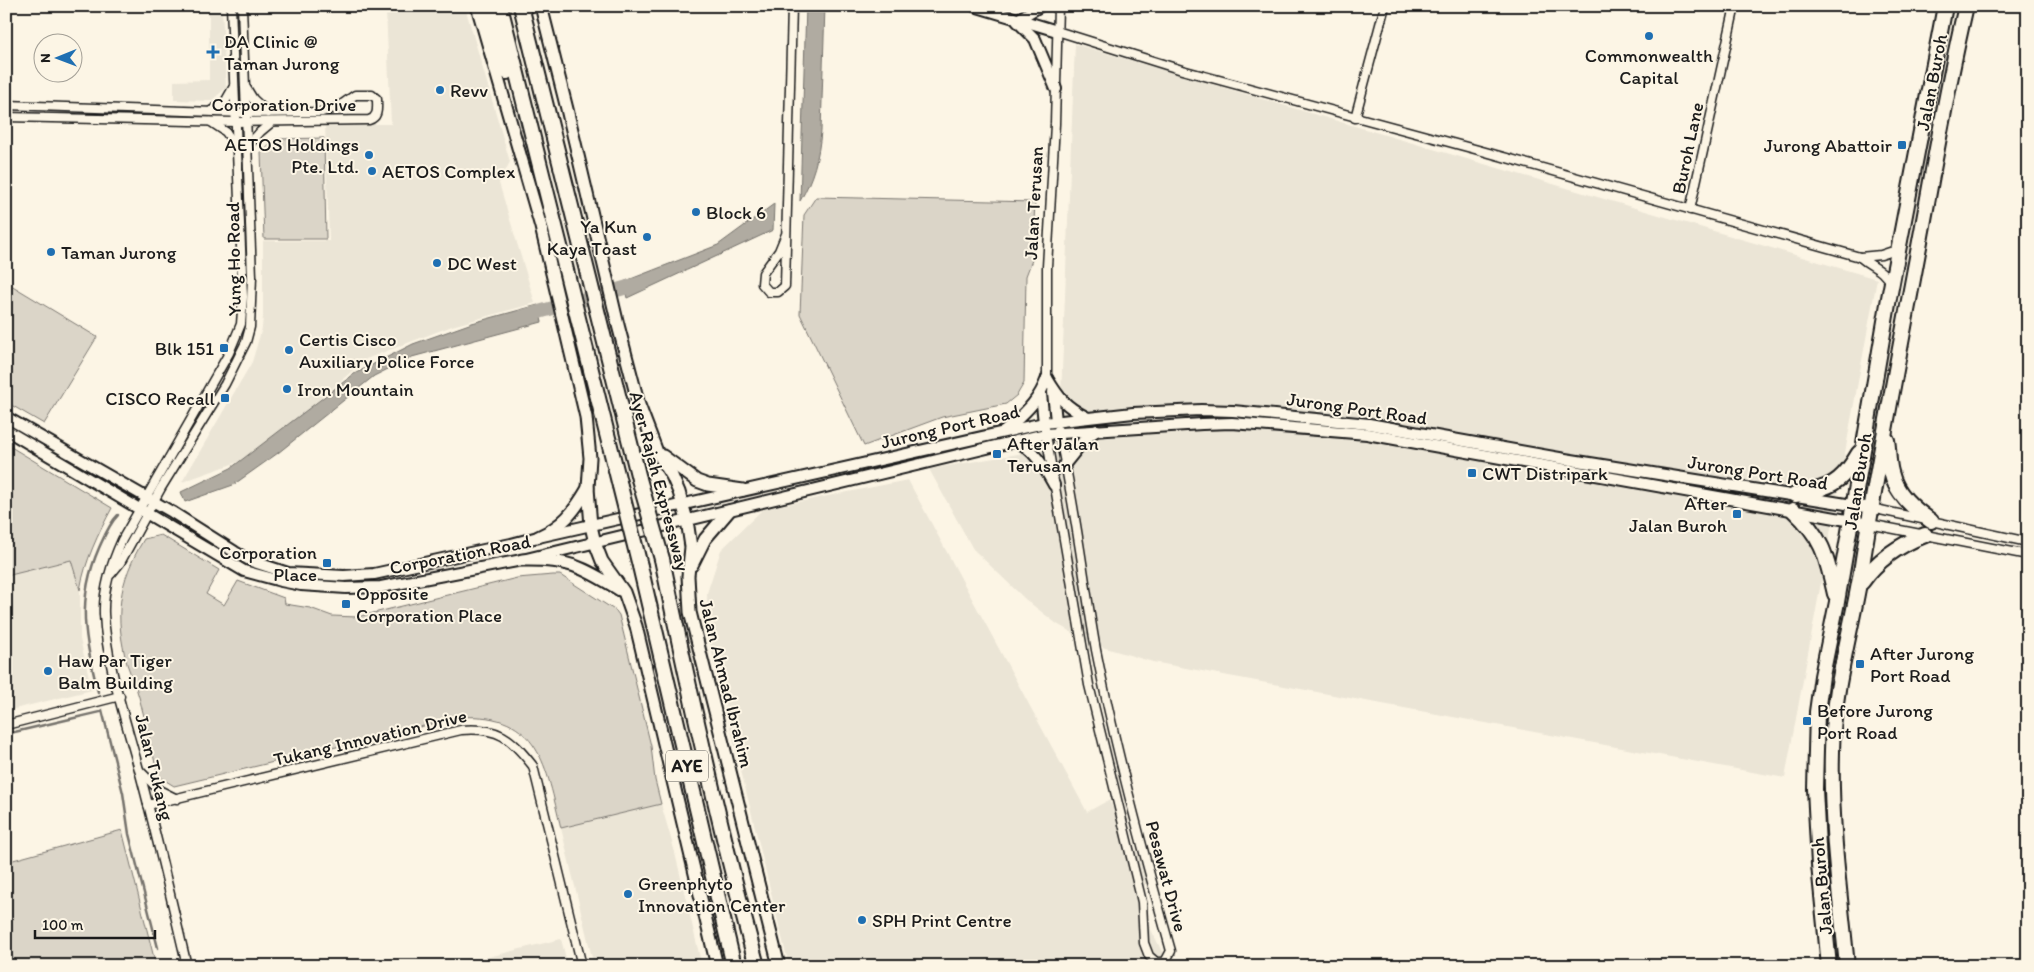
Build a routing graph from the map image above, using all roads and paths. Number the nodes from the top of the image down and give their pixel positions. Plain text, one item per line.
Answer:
1 (231, 6) edge
2 (242, 6) edge
3 (477, 6) edge
4 (487, 6) edge
5 (500, 6) edge
6 (521, 6) edge
7 (541, 6) edge
8 (792, 6) edge
9 (974, 6) edge
10 (1040, 6) edge
11 (1058, 6) edge
12 (1385, 6) edge
13 (1735, 6) edge
14 (1945, 6) edge
15 (1966, 6) edge
16 (1017, 20) junction
17 (1057, 31) junction
18 (244, 84) junction
19 (234, 86) junction
20 (1056, 88) junction
21 (520, 91) junction
22 (6, 105) edge
23 (209, 112) junction
24 (235, 112) junction
25 (268, 112) junction
26 (245, 113) junction
27 (6, 117) edge
28 (1355, 118) junction
29 (209, 121) junction
30 (236, 122) junction
31 (245, 122) junction
32 (272, 122) junction
33 (237, 148) junction
34 (246, 148) junction
35 (1690, 210) junction
36 (786, 234) junction
37 (1899, 249) junction
38 (1860, 257) junction
39 (1891, 284) junction
40 (1047, 378) junction
41 (1053, 388) junction
42 (1041, 394) junction
43 (6, 417) edge
44 (1087, 417) junction
45 (1056, 421) junction
46 (1044, 428) junction
47 (1098, 429) junction
48 (1885, 429) junction
49 (6, 430) edge
50 (1004, 432) junction
51 (1059, 432) junction
52 (1016, 441) junction
53 (1863, 446) junction
54 (657, 452) junction
55 (1064, 465) junction
56 (1054, 485) junction
57 (588, 488) junction
58 (743, 490) junction
59 (1795, 495) junction
60 (150, 500) junction
61 (683, 505) junction
62 (1853, 505) junction
63 (1872, 508) junction
64 (1793, 510) junction
65 (729, 511) junction
66 (143, 512) junction
67 (687, 520) junction
68 (1850, 520) junction
69 (1931, 521) junction
70 (1869, 524) junction
71 (591, 526) junction
72 (1925, 535) junction
73 (538, 537) junction
74 (2028, 542) edge
75 (595, 544) junction
76 (2028, 555) edge
77 (522, 560) junction
78 (688, 576) junction
79 (1860, 584) junction
80 (624, 592) junction
81 (1837, 602) junction
82 (120, 696) junction
83 (6, 725) edge
84 (140, 772) junction
85 (177, 799) junction
86 (148, 805) junction
87 (188, 966) edge
88 (582, 966) edge
89 (717, 966) edge
90 (734, 966) edge
91 (757, 966) edge
92 (779, 966) edge
93 (1830, 966) edge
94 (1847, 966) edge

1 - 19 street, Yung Ho Road
2 - 18 street, Yung Ho Road
3 - 57 main road
4 - 21 highway
5 - 21 highway, Ayer Rajah Expressway / AYE
6 - 91 highway, Ayer Rajah Expressway / AYE, bridge
7 - 54 main road, Jalan Ahmad Ibrahim
8 - 36 street
9 - 16 main road
10 - 16 main road
11 - 17 street, Jalan Terusan
12 - 28 street
13 - 35 street, Buroh Lane
14 - 37 highway, Jalan Buroh
15 - 48 highway, Jalan Buroh
16 - 17 main road
16 - 20 main road
17 - 20 street, Jalan Terusan
17 - 28 street
18 - 25 street
18 - 26 street, Yung Ho Road
19 - 23 street
19 - 24 street, Yung Ho Road
20 - 40 street, Jalan Terusan
21 - 90 highway, Ayer Rajah Expressway / AYE, bridge
22 - 23 street, Corporation Drive
23 - 24 street, Corporation Drive
24 - 26 street, Corporation Drive
24 - 30 street, Yung Ho Road
25 - 26 street, Corporation Drive
25 - 32 street, Corporation Drive
26 - 31 street, Yung Ho Road
27 - 29 street, Corporation Drive
28 - 35 street
29 - 30 street, Corporation Drive
29 - 33 street
30 - 31 street, Corporation Drive
30 - 33 street, Yung Ho Road
31 - 32 street, Corporation Drive
31 - 34 street, Yung Ho Road
32 - 34 street
33 - 60 street, Yung Ho Road
34 - 60 street, Yung Ho Road
35 - 38 street
36 - 36 street
37 - 38 street
37 - 39 highway, Jalan Buroh
38 - 39 street
39 - 53 highway, Jalan Buroh
40 - 41 main road
40 - 42 main road
41 - 44 main road
41 - 45 main road
42 - 46 main road
42 - 50 main road
43 - 60 main road, Corporation Road
44 - 45 main road, Jurong Port Road
44 - 59 main road, Jurong Port Road
45 - 46 main road, Jurong Port Road
45 - 51 street, Pesawat Drive
46 - 50 main road, Jurong Port Road
46 - 51 main road, Jurong Port Road
46 - 52 main road, Jurong Port Road
46 - 56 street, Pesawat Drive
47 - 51 main road, Jurong Port Road
47 - 55 main road
47 - 64 main road, Jurong Port Road
48 - 63 highway, Jalan Buroh
48 - 69 highway
49 - 66 main road, Corporation Road
50 - 58 main road, Jurong Port Road
51 - 55 street, Pesawat Drive
52 - 56 main road
52 - 65 main road, Jurong Port Road
53 - 59 highway
53 - 62 highway, Jalan Buroh
54 - 58 main road
54 - 61 main road, Jalan Ahmad Ibrahim
55 - 56 street, Pesawat Drive
57 - 71 main road
57 - 73 main road
58 - 61 main road, Jurong Port Road
59 - 62 main road, Jurong Port Road
60 - 66 street, Yung Ho Road
60 - 73 main road, Corporation Road
61 - 67 main road, Jalan Ahmad Ibrahim
61 - 71 main road, Corporation Road
62 - 63 main road, Jurong Port Road
62 - 68 highway, Jalan Buroh
63 - 69 street, Jurong Port Road
63 - 70 highway, Jalan Buroh
64 - 68 main road, Jurong Port Road
64 - 81 highway
65 - 67 main road, Jurong Port Road
65 - 78 main road
66 - 77 main road, Corporation Road
66 - 82 street, Jalan Tukang
67 - 75 main road, Corporation Road
67 - 78 main road, Jalan Ahmad Ibrahim
68 - 70 main road, Jurong Port Road
68 - 81 highway, Jalan Buroh
69 - 74 street, Jurong Port Road
70 - 72 street, Jurong Port Road
70 - 79 highway, Jalan Buroh
71 - 73 main road, Corporation Road
71 - 75 main road
72 - 76 street, Jurong Port Road
72 - 79 highway
75 - 77 main road, Corporation Road
75 - 80 main road
77 - 80 main road
78 - 92 main road, Jalan Ahmad Ibrahim
79 - 94 highway, Jalan Buroh
80 - 89 main road
81 - 93 highway, Jalan Buroh
82 - 83 street
82 - 84 street, Jalan Tukang
84 - 85 street
84 - 86 street, Jalan Tukang
85 - 86 street, Tukang Innovation Drive
85 - 88 street, Tukang Innovation Drive
86 - 87 street, Jalan Tukang

